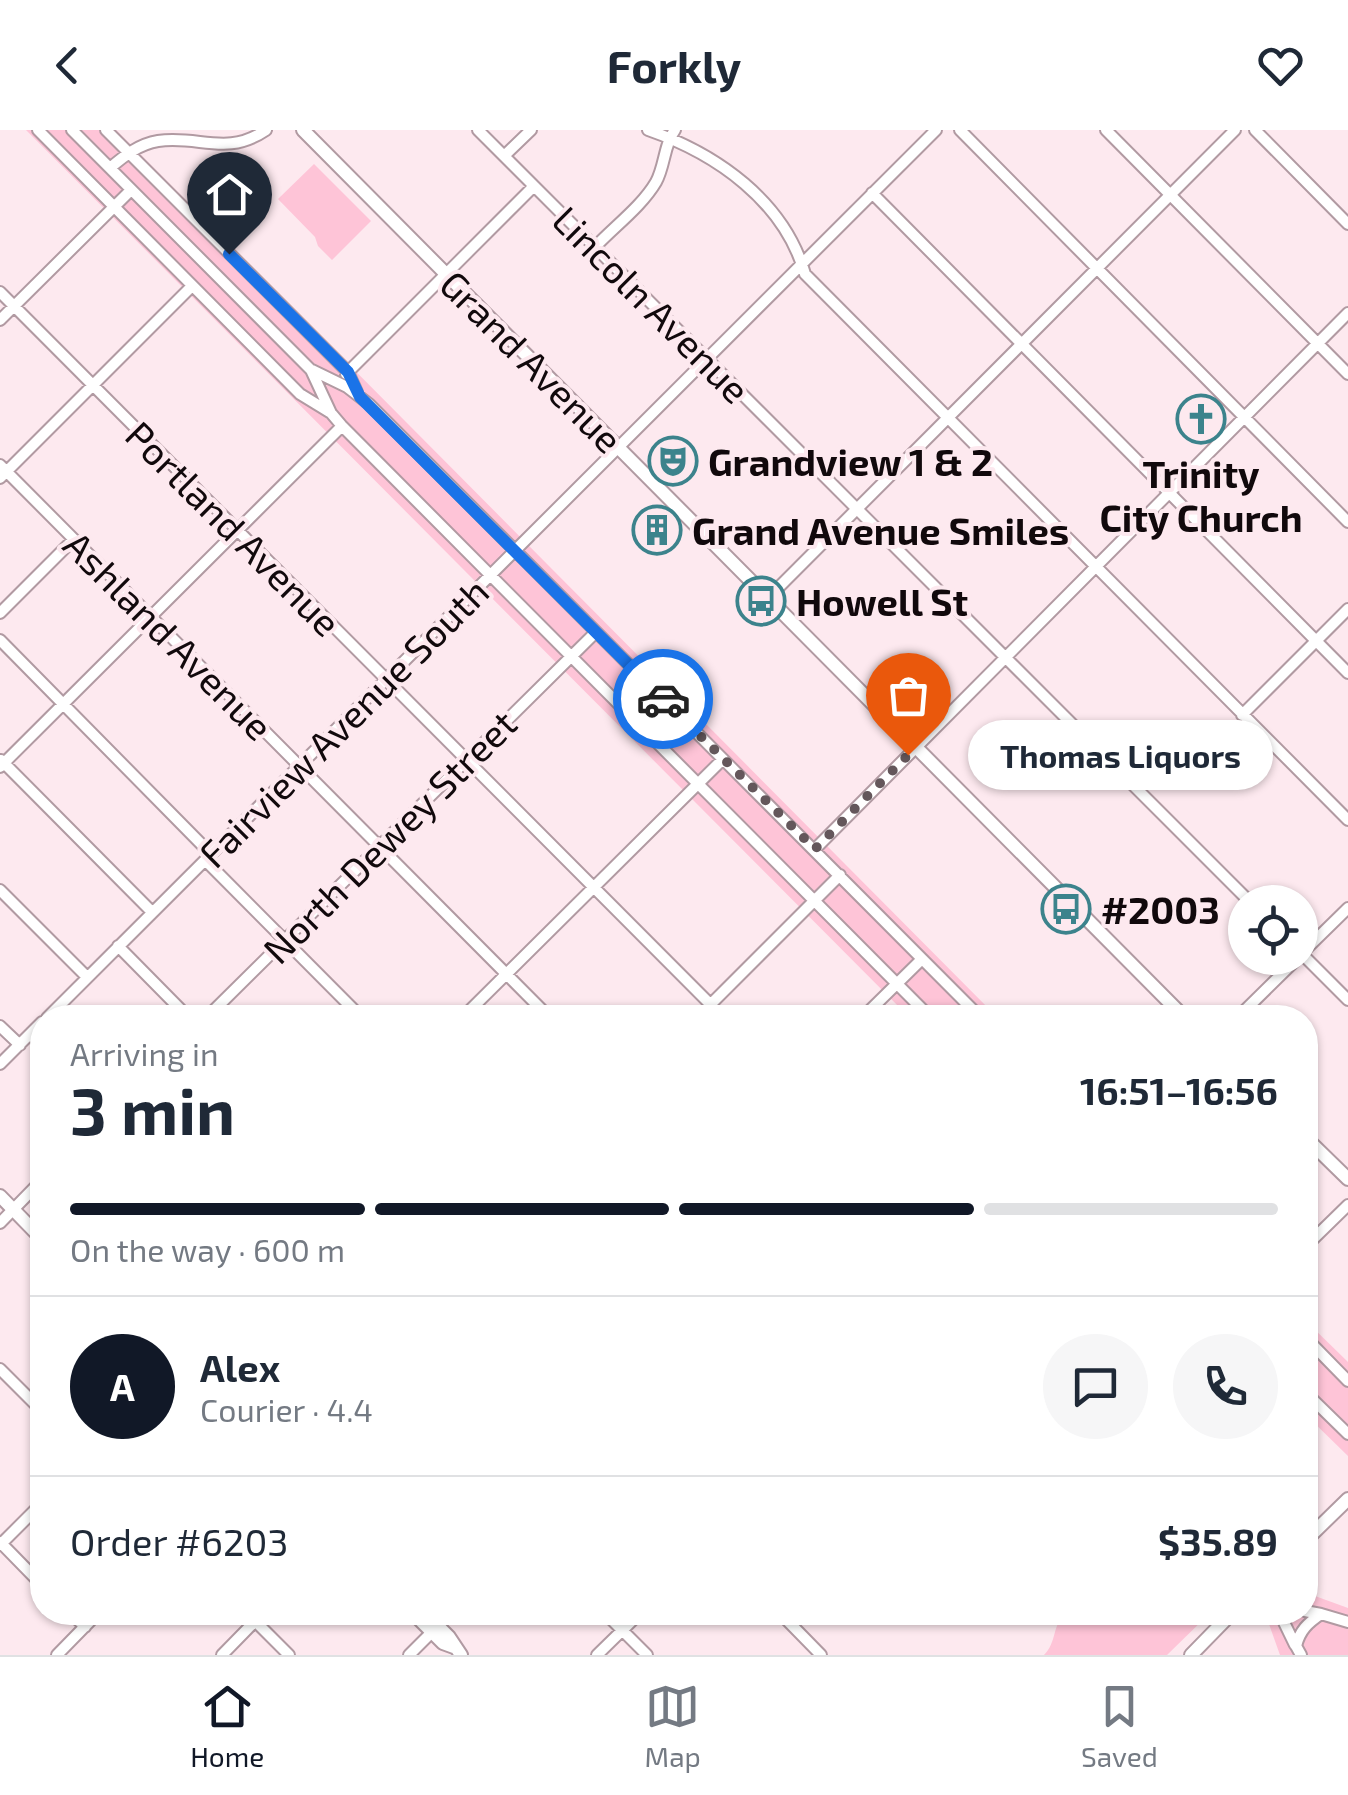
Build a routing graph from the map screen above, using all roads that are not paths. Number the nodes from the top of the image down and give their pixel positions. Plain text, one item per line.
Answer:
1 (38, 130) edge
2 (72, 130) edge
3 (106, 130) edge
4 (266, 130) edge
5 (302, 130) edge
6 (478, 130) edge
7 (531, 130) edge
8 (648, 130) edge
9 (936, 130) edge
10 (960, 130) edge
11 (1106, 130) edge
12 (1236, 130) edge
13 (1255, 130) edge
14 (673, 134) edge
15 (128, 153) junction
16 (504, 156) junction
17 (110, 168) junction
18 (534, 186) junction
19 (131, 190) junction
20 (872, 193) junction
21 (1170, 195) junction
22 (114, 207) junction
23 (1348, 224) edge
24 (596, 246) junction
25 (802, 263) junction
26 (1097, 268) junction
27 (446, 274) junction
28 (192, 286) junction
29 (0, 292) edge
30 (14, 306) junction
31 (1348, 313) edge
32 (0, 320) edge
33 (1021, 344) junction
34 (1317, 344) junction
35 (707, 358) junction
36 (311, 370) junction
37 (348, 372) junction
38 (1348, 374) edge
39 (338, 382) junction
40 (93, 385) junction
41 (360, 397) junction
42 (331, 413) junction
43 (1244, 417) junction
44 (948, 418) junction
45 (342, 426) junction
46 (618, 446) junction
47 (2, 471) edge
48 (1169, 492) junction
49 (857, 510) junction
50 (1348, 522) edge
51 (238, 531) junction
52 (73, 540) junction
53 (516, 549) junction
54 (1095, 566) junction
55 (490, 576) junction
56 (769, 598) junction
57 (1348, 609) edge
58 (0, 613) edge
59 (151, 617) junction
60 (596, 632) junction
61 (0, 640) edge
62 (1317, 642) junction
63 (572, 656) junction
64 (1005, 659) junction
65 (1348, 673) edge
66 (385, 680) junction
67 (63, 704) junction
68 (1242, 714) junction
69 (916, 747) junction
70 (723, 759) junction
71 (467, 760) junction
72 (1, 763) edge
73 (299, 766) junction
74 (698, 784) junction
75 (1348, 820) edge
76 (380, 845) junction
77 (815, 849) junction
78 (208, 857) junction
79 (840, 875) junction
80 (1233, 885) edge
81 (594, 886) junction
82 (0, 890) edge
83 (814, 901) junction
84 (1348, 908) edge
85 (152, 912) junction
86 (1318, 937) edge
87 (284, 939) junction
88 (118, 946) junction
89 (922, 959) junction
90 (1318, 972) edge
91 (506, 973) junction
92 (1280, 975) edge
93 (88, 977) junction
94 (897, 983) junction
95 (1348, 1000) edge
96 (710, 1004) joint
97 (60, 1005) edge
98 (176, 1005) edge
99 (219, 1005) edge
100 (349, 1005) edge
101 (475, 1005) edge
102 (537, 1005) edge
103 (875, 1005) edge
104 (918, 1005) edge
105 (968, 1005) edge
106 (1172, 1005) edge
107 (1251, 1005) edge
108 (0, 1026) edge
109 (30, 1034) edge
110 (20, 1045) junction
111 (0, 1064) edge
112 (1318, 1150) edge
113 (1348, 1180) edge
114 (30, 1192) edge
115 (0, 1196) edge
116 (1348, 1205) edge
117 (13, 1210) junction
118 (0, 1223) edge
119 (30, 1227) edge
120 (1318, 1235) edge
121 (1318, 1350) edge
122 (0, 1368) edge
123 (1348, 1380) edge
124 (30, 1399) edge
125 (1318, 1405) edge
126 (1348, 1434) edge
127 (1348, 1498) edge
128 (30, 1514) edge
129 (1318, 1528) edge
130 (1, 1544) edge
131 (30, 1572) edge
132 (1318, 1613) edge
133 (1322, 1614) junction
134 (1318, 1617) edge
135 (1348, 1622) edge
136 (252, 1625) edge
137 (266, 1625) edge
138 (430, 1625) edge
139 (432, 1625) edge
140 (439, 1625) edge
141 (617, 1625) edge
142 (627, 1625) edge
143 (792, 1625) edge
144 (1220, 1625) edge
145 (1286, 1625) edge
146 (1307, 1625) edge
147 (84, 1627) edge
148 (435, 1629) junction
149 (622, 1630) junction
150 (1298, 1650) edge
151 (457, 1651) edge
152 (57, 1655) edge
153 (222, 1655) edge
154 (289, 1655) edge
155 (408, 1655) edge
156 (597, 1655) edge
157 (647, 1655) edge
158 (822, 1655) edge
159 (1191, 1655) edge

1 - 22 street
2 - 17 street
3 - 15 street
4 - 15 street
5 - 27 main road, Grand Avenue
6 - 16 street, Lincoln Avenue
7 - 16 street
8 - 14 street
9 - 20 street, Fairview Avenue South
10 - 26 street
11 - 21 street
12 - 21 street
13 - 23 street
14 - 24 street
14 - 25 street
15 - 17 street
15 - 37 street
16 - 18 street, Lincoln Avenue
17 - 19 street
18 - 24 street, Lincoln Avenue
18 - 27 street
19 - 22 street
19 - 36 street
20 - 25 street, Fairview Avenue South
20 - 33 street
21 - 26 street
21 - 34 street
22 - 28 street
22 - 30 street
24 - 35 street, Lincoln Avenue
25 - 35 street, Fairview Avenue South
25 - 44 street
26 - 33 street
26 - 43 street
27 - 37 street
27 - 46 main road, Grand Avenue
28 - 40 street
28 - 42 street
29 - 30 street, Portland Avenue
30 - 32 street
30 - 40 street, Portland Avenue
31 - 34 street
33 - 44 street
33 - 48 street
34 - 38 street
34 - 43 street
35 - 46 street, Fairview Avenue South
35 - 49 street, Lincoln Avenue
36 - 39 street
36 - 42 street
37 - 39 street
37 - 41 street
39 - 41 street
40 - 47 street
40 - 51 street, Portland Avenue
41 - 53 street
42 - 45 street
43 - 48 street
43 - 50 street
44 - 49 street
44 - 54 street
45 - 51 street
45 - 55 street
46 - 53 street, Fairview Avenue South
46 - 56 main road, Grand Avenue
47 - 52 street, Ashland Avenue
48 - 54 street
48 - 62 street
49 - 56 street
49 - 64 street, Lincoln Avenue
51 - 59 street
51 - 66 street, Portland Avenue
52 - 58 street
52 - 59 street, Ashland Avenue
53 - 55 street, Fairview Avenue South
53 - 60 street
54 - 64 street
54 - 68 street
55 - 63 street
55 - 66 street, Fairview Avenue South
56 - 69 main road, Grand Avenue
57 - 62 street
59 - 67 street
59 - 73 street, Ashland Avenue
60 - 63 street, North Dewey Street
60 - 70 street
61 - 67 street
62 - 65 street
62 - 68 street
63 - 71 street, North Dewey Street
63 - 74 street
64 - 69 street
64 - 80 street, Lincoln Avenue
66 - 71 street, Portland Avenue
66 - 73 street, Fairview Avenue South
67 - 72 street
67 - 78 street
68 - 75 street
69 - 77 street
69 - 106 main road, Grand Avenue
70 - 74 street
70 - 77 street
71 - 76 street, North Dewey Street
71 - 81 street, Portland Avenue
72 - 85 street
73 - 76 street, Ashland Avenue
73 - 78 street, Fairview Avenue South
74 - 81 street
74 - 83 street
76 - 87 street, North Dewey Street
76 - 91 street, Ashland Avenue
77 - 79 street
78 - 85 street, Fairview Avenue South
78 - 87 street
79 - 83 street
79 - 89 street
81 - 91 street
81 - 96 street, Portland Avenue
82 - 93 street
83 - 94 street
83 - 96 street
84 - 86 street
85 - 88 street, Fairview Avenue South
87 - 99 street, North Dewey Street
87 - 100 street
88 - 93 street, Fairview Avenue South
88 - 98 street
89 - 94 street
89 - 105 street
90 - 95 street
91 - 101 street
91 - 102 street, Ashland Avenue
92 - 107 street
93 - 97 street, Fairview Avenue South
94 - 103 street
94 - 104 street
108 - 110 street
109 - 110 street, Fairview Avenue South
110 - 111 street, Fairview Avenue South
112 - 113 main road
114 - 117 street
115 - 117 main road
116 - 120 street
117 - 118 street
117 - 119 main road
121 - 123 street
122 - 124 street
125 - 126 street
127 - 129 main road
128 - 130 street
130 - 131 street
132 - 133 street
133 - 134 street
133 - 135 street
136 - 153 street
137 - 154 street
138 - 148 main road
139 - 148 main road
140 - 148 street
141 - 149 street
142 - 149 street
143 - 158 street
144 - 159 main road
145 - 150 street
146 - 150 street
147 - 152 street
148 - 151 main road
148 - 155 street
149 - 156 street
149 - 157 street

